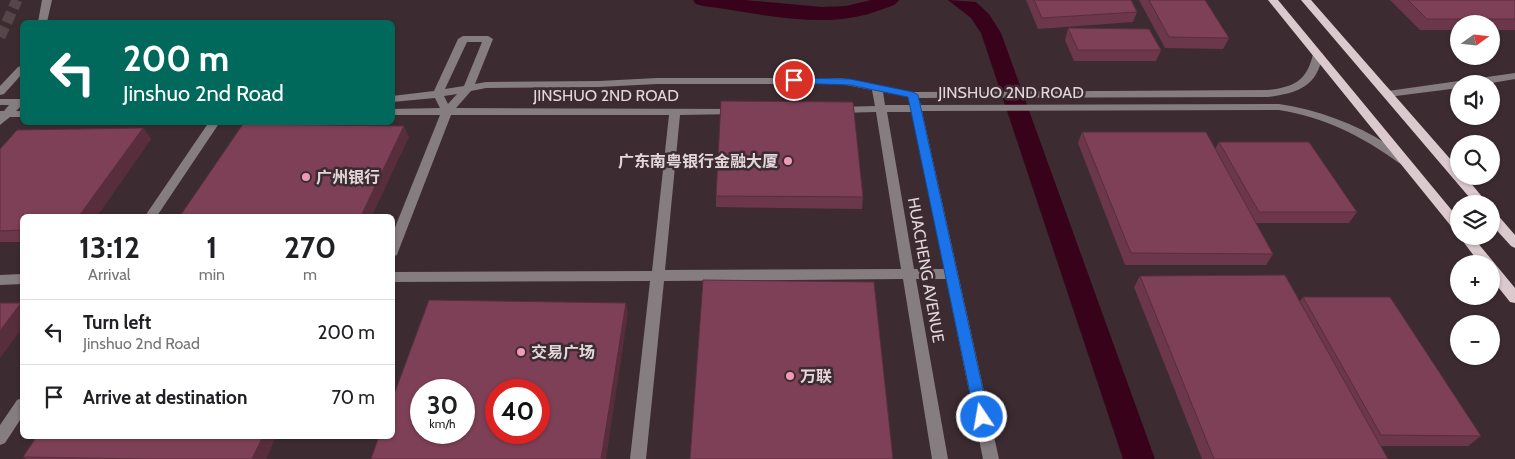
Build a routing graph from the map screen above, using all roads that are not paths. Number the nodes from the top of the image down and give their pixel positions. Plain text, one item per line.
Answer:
1 (1296, 0) edge
2 (1278, 2) edge
3 (47, 3) edge
4 (1308, 3) edge
5 (43, 20) edge
6 (1318, 54) junction
7 (20, 71) edge
8 (1515, 76) edge
9 (1500, 78) edge
10 (1450, 86) edge
11 (877, 87) junction
12 (468, 88) junction
13 (0, 92) edge
14 (438, 94) junction
15 (1388, 94) junction
16 (395, 99) edge
17 (0, 102) edge
18 (20, 102) edge
19 (915, 102) junction
20 (881, 110) junction
21 (751, 111) edge
22 (827, 111) edge
23 (395, 112) edge
24 (447, 112) junction
25 (676, 112) junction
26 (20, 114) edge
27 (2, 116) edge
28 (213, 125) edge
29 (1406, 162) junction
30 (1474, 195) edge
31 (152, 214) edge
32 (1450, 217) edge
33 (1500, 226) edge
34 (1515, 243) edge
35 (395, 244) edge
36 (1472, 245) edge
37 (1481, 255) edge
38 (909, 274) junction
39 (953, 274) junction
40 (658, 276) junction
41 (395, 277) edge
42 (20, 279) edge
43 (1500, 279) edge
44 (0, 280) edge
45 (1515, 298) edge
46 (20, 408) edge
47 (0, 438) edge
48 (638, 459) edge
49 (940, 459) edge
50 (991, 459) edge

1 - 4 main road
2 - 6 main road
3 - 5 street
4 - 15 main road
6 - 19 street, JINSHUO 2ND ROAD
6 - 29 main road
7 - 13 street
8 - 9 street
10 - 15 street
11 - 12 street, JINSHUO 2ND ROAD
11 - 19 street, JINSHUO 2ND ROAD
11 - 20 street, HUACHENG AVENUE
12 - 14 street, JINSHUO 2ND ROAD
12 - 14 street
12 - 24 street
14 - 16 street, JINSHUO 2ND ROAD
14 - 24 street
15 - 30 main road
17 - 18 street
18 - 27 street
19 - 20 street, JINSHUO 2ND ROAD
19 - 29 street, JINSHUO 2ND ROAD
19 - 39 street, HUACHENG AVENUE
20 - 22 street, JINSHUO 2ND ROAD
20 - 38 street, HUACHENG AVENUE
21 - 25 street, JINSHUO 2ND ROAD
23 - 24 street, JINSHUO 2ND ROAD
24 - 25 street, JINSHUO 2ND ROAD
24 - 35 street
25 - 40 street
26 - 27 street
28 - 31 street
29 - 32 main road
33 - 34 main road
36 - 37 main road
38 - 39 street
38 - 40 street
38 - 49 street, HUACHENG AVENUE
39 - 50 street, HUACHENG AVENUE
40 - 41 street
40 - 48 street
42 - 44 street
43 - 45 main road
46 - 47 street

